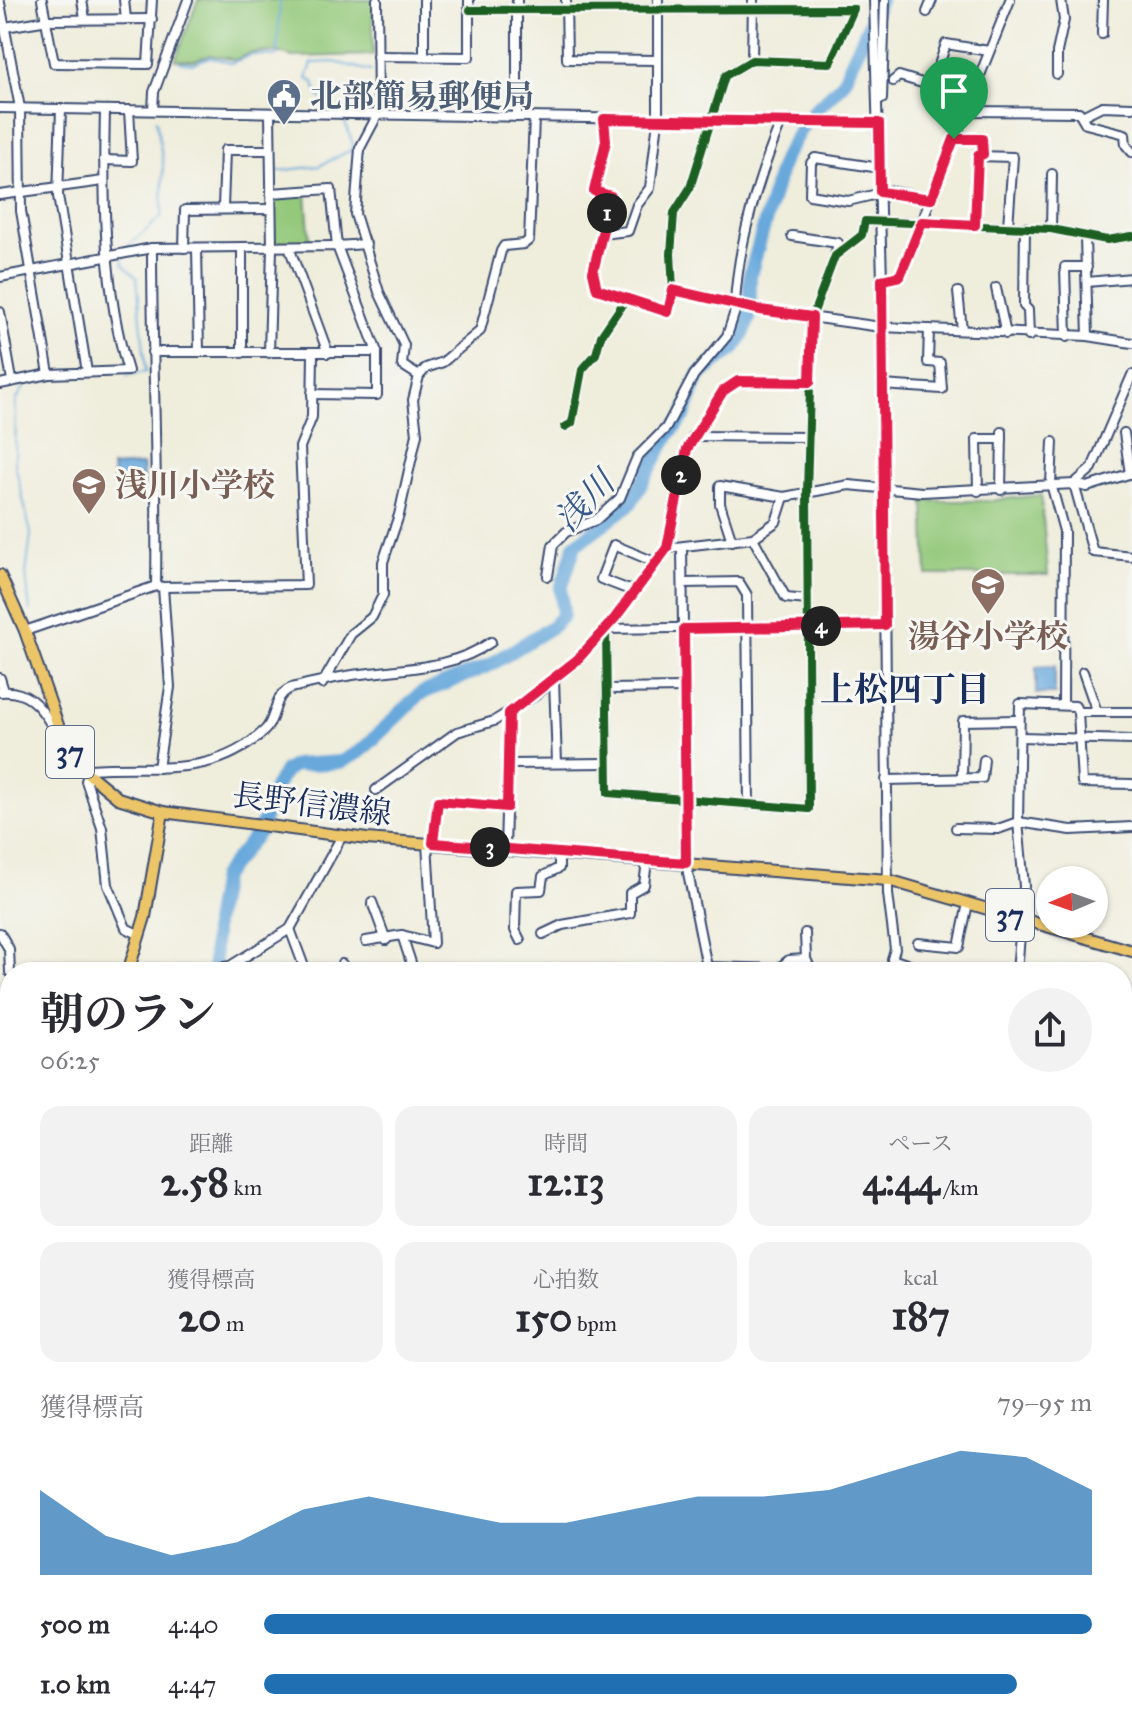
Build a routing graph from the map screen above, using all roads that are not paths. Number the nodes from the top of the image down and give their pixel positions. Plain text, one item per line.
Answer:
1 (42, 0) edge
2 (82, 0) edge
3 (124, 0) edge
4 (152, 0) edge
5 (188, 0) edge
6 (377, 0) edge
7 (424, 0) edge
8 (874, 0) edge
9 (885, 0) edge
10 (932, 0) edge
11 (1010, 0) edge
12 (1061, 0) edge
13 (1103, 0) edge
14 (0, 3) edge
15 (706, 4) edge
16 (753, 4) edge
17 (802, 4) edge
18 (470, 5) edge
19 (517, 5) edge
20 (566, 5) edge
21 (612, 5) edge
22 (658, 5) edge
23 (927, 12) dead end
24 (85, 19) junction
25 (126, 19) junction
26 (152, 19) junction
27 (48, 20) junction
28 (5, 27) junction
29 (1102, 34) dead end
30 (150, 46) junction
31 (989, 51) junction
32 (167, 53) junction
33 (424, 55) junction
34 (377, 56) junction
35 (657, 60) junction
36 (752, 60) junction
37 (1057, 74) dead end
38 (893, 81) dead end
39 (932, 86) junction
40 (974, 88) junction
41 (1132, 107) edge
42 (0, 108) edge
43 (20, 108) junction
44 (61, 109) junction
45 (105, 110) junction
46 (129, 110) junction
47 (153, 110) junction
48 (966, 111) junction
49 (270, 114) junction
50 (378, 114) junction
51 (1082, 116) junction
52 (517, 117) junction
53 (534, 118) junction
54 (604, 119) junction
55 (658, 120) junction
56 (711, 120) junction
57 (784, 122) junction
58 (879, 123) junction
59 (954, 139) junction
60 (270, 150) junction
61 (1132, 152) edge
62 (983, 154) junction
63 (104, 160) junction
64 (880, 168) junction
65 (1052, 174) dead end
66 (103, 181) junction
67 (59, 187) junction
68 (20, 192) junction
69 (880, 192) junction
70 (271, 193) junction
71 (0, 195) edge
72 (931, 199) junction
73 (223, 208) junction
74 (271, 209) junction
75 (881, 221) junction
76 (922, 222) junction
77 (975, 225) junction
78 (1008, 226) junction
79 (1025, 227) junction
80 (1051, 229) junction
81 (602, 234) junction
82 (792, 236) dead end
83 (1132, 236) edge
84 (1085, 238) junction
85 (366, 244) junction
86 (337, 246) junction
87 (289, 247) junction
88 (152, 248) junction
89 (184, 248) junction
90 (197, 248) junction
91 (242, 248) junction
92 (272, 248) junction
93 (109, 255) junction
94 (835, 256) junction
95 (68, 263) junction
96 (1087, 267) junction
97 (31, 271) junction
98 (0, 277) edge
99 (1132, 278) edge
100 (882, 280) junction
101 (1087, 282) junction
102 (996, 288) dead end
103 (673, 290) junction
104 (958, 292) dead end
105 (626, 299) junction
106 (737, 305) junction
107 (0, 312) edge
108 (812, 317) junction
109 (881, 327) junction
110 (929, 329) junction
111 (962, 330) junction
112 (1006, 334) junction
113 (1029, 336) junction
114 (1088, 336) junction
115 (1067, 337) junction
116 (1132, 343) edge
117 (152, 352) junction
118 (199, 352) junction
119 (377, 352) junction
120 (242, 353) junction
121 (269, 353) junction
122 (313, 353) junction
123 (328, 353) junction
124 (87, 372) junction
125 (49, 374) junction
126 (1132, 375) edge
127 (419, 376) junction
128 (12, 380) junction
129 (810, 382) junction
130 (0, 384) edge
131 (882, 385) junction
132 (1128, 391) edge
133 (312, 394) junction
134 (565, 427) dead end
135 (1124, 433) dead end
136 (693, 436) junction
137 (809, 437) junction
138 (1053, 442) dead end
139 (1131, 474) edge
140 (1051, 484) junction
141 (1074, 484) junction
142 (883, 486) junction
143 (1001, 490) junction
144 (978, 491) junction
145 (807, 492) junction
146 (784, 497) junction
147 (753, 538) junction
148 (732, 541) junction
149 (667, 548) junction
150 (682, 548) junction
151 (1132, 556) edge
152 (657, 563) junction
153 (0, 575) edge
154 (548, 576) dead end
155 (684, 583) junction
156 (160, 587) junction
157 (635, 592) junction
158 (808, 600) junction
159 (885, 625) junction
160 (808, 626) junction
161 (748, 628) junction
162 (606, 629) junction
163 (684, 629) junction
164 (25, 631) junction
165 (491, 642) dead end
166 (1083, 672) dead end
167 (0, 678) edge
168 (554, 680) junction
169 (322, 684) junction
170 (685, 688) junction
171 (607, 689) junction
172 (2, 692) edge
173 (1063, 704) junction
174 (1078, 712) junction
175 (1097, 712) junction
176 (1132, 712) edge
177 (509, 713) junction
178 (1017, 720) junction
179 (59, 728) junction
180 (1020, 737) junction
181 (1080, 738) junction
182 (1132, 740) edge
183 (984, 760) dead end
184 (557, 763) junction
185 (607, 763) junction
186 (509, 764) junction
187 (158, 768) junction
188 (86, 774) junction
189 (962, 778) junction
190 (886, 780) junction
191 (1132, 784) edge
192 (376, 790) dead end
193 (686, 799) junction
194 (749, 805) junction
195 (507, 807) junction
196 (163, 812) junction
197 (1018, 822) junction
198 (1132, 827) edge
199 (956, 828) dead end
200 (342, 836) junction
201 (430, 843) junction
202 (505, 848) junction
203 (559, 853) junction
204 (647, 861) junction
205 (686, 863) junction
206 (888, 880) junction
207 (372, 902) dead end
208 (968, 903) junction
209 (1020, 918) junction
210 (290, 929) junction
211 (0, 933) edge
212 (805, 933) dead end
213 (543, 934) dead end
214 (140, 935) junction
215 (402, 935) junction
216 (386, 940) junction
217 (520, 940) dead end
218 (366, 941) dead end
219 (918, 943) dead end
220 (1132, 951) edge
221 (806, 959) junction
222 (10, 962) edge
223 (131, 962) edge
224 (234, 962) edge
225 (302, 962) edge
226 (411, 962) edge
227 (706, 962) edge
228 (787, 962) edge
229 (807, 962) edge
230 (901, 962) edge
231 (1018, 962) edge

1 - 27 street
2 - 24 street
3 - 25 street
4 - 26 street
5 - 32 street
6 - 34 street
7 - 33 street
8 - 58 street
9 - 58 street
10 - 23 street
11 - 31 street
12 - 37 street
13 - 29 street
14 - 28 street
15 - 16 street
15 - 22 street
16 - 17 street
16 - 36 street
17 - 36 street
18 - 19 street
18 - 33 street
19 - 20 street
19 - 52 street
20 - 21 street
20 - 35 street
21 - 22 street
22 - 35 street
24 - 25 street
24 - 27 street
25 - 26 street
26 - 30 street
27 - 28 street
27 - 30 street
28 - 43 street
30 - 32 street
31 - 39 street
31 - 40 street
32 - 47 street
33 - 34 street
34 - 50 street
35 - 55 street
36 - 56 street
38 - 39 street
39 - 40 street
40 - 48 street
41 - 51 street
42 - 43 street
43 - 44 street
43 - 68 street
44 - 45 street
44 - 67 street
45 - 46 street
45 - 63 street
46 - 47 street
46 - 63 street
47 - 49 street
48 - 51 street
48 - 59 street
49 - 50 street
49 - 60 street
50 - 52 street
50 - 85 street
51 - 61 street
52 - 53 street
53 - 54 street
53 - 127 street
54 - 55 street
54 - 81 street
55 - 56 street
55 - 81 street
56 - 57 street
56 - 103 street
57 - 58 street
57 - 106 street
58 - 64 street
59 - 62 street
59 - 72 street
60 - 70 street
60 - 73 street
62 - 77 street
62 - 78 street
63 - 66 street
64 - 69 street
64 - 69 street
65 - 80 street
66 - 67 street
66 - 93 street
67 - 68 street
67 - 95 street
68 - 71 street
68 - 97 street
69 - 72 street
69 - 75 street
70 - 74 street
70 - 86 street
72 - 76 street
73 - 74 street
73 - 89 street
74 - 92 street
75 - 76 street
75 - 94 street
75 - 100 street
76 - 77 street
76 - 100 street
77 - 78 street
78 - 79 street
79 - 80 street
79 - 113 street
80 - 84 street
81 - 105 street
82 - 94 street
83 - 84 street
84 - 96 street
85 - 86 street
85 - 127 street
86 - 87 street
86 - 119 street
87 - 92 street
87 - 123 street
88 - 89 street
88 - 93 street
88 - 117 street
89 - 90 street
90 - 91 street
90 - 118 street
91 - 92 street
91 - 120 street
92 - 121 street
93 - 95 street
93 - 124 street
94 - 108 street
95 - 97 street
95 - 124 street
96 - 101 street
96 - 115 street
97 - 98 street
97 - 125 street
99 - 101 street
100 - 109 street
101 - 114 street
102 - 112 street
103 - 105 street
103 - 106 street
104 - 111 street
105 - 134 street
106 - 108 street
106 - 154 street
107 - 128 street
108 - 109 street
108 - 129 street
109 - 110 street
109 - 131 street
110 - 111 street
110 - 131 street
111 - 112 street
112 - 113 street
113 - 115 street
114 - 115 street
114 - 116 street
117 - 118 street
117 - 156 street
118 - 120 street
119 - 123 street
119 - 133 street
120 - 121 street
121 - 122 street
122 - 123 street
122 - 133 street
124 - 125 street
125 - 128 street
126 - 132 street
127 - 169 street
128 - 130 street
129 - 136 street
129 - 137 street
131 - 142 street
132 - 141 street
133 - 156 street
135 - 139 street
136 - 137 street
136 - 149 street
137 - 145 street
138 - 140 street
139 - 141 street
140 - 141 street
140 - 143 street
140 - 173 street
141 - 151 street
142 - 144 street
142 - 145 street
142 - 159 street
143 - 144 street
143 - 144 street
145 - 146 street
145 - 158 street
146 - 147 street
146 - 148 street
147 - 148 street
147 - 158 street
148 - 150 street
149 - 150 street
149 - 152 street
150 - 155 street
152 - 157 street
152 - 157 street
153 - 164 main road, 長野信濃線 / 37
155 - 161 street
155 - 163 street
156 - 164 street
156 - 187 street
157 - 162 street
158 - 160 street
159 - 160 street
159 - 190 street
160 - 161 street
160 - 194 street
161 - 163 street
161 - 194 street
162 - 163 street
162 - 168 street
162 - 171 street
163 - 170 street
164 - 179 main road, 長野信濃線 / 37
165 - 169 street
166 - 175 street
167 - 172 street
168 - 177 street
168 - 184 street
169 - 187 street
170 - 171 street
170 - 193 street
171 - 185 street
172 - 179 street
173 - 174 street
173 - 178 street
174 - 175 street
174 - 181 street
175 - 176 street
177 - 186 street
177 - 192 street
178 - 180 street
178 - 189 street
179 - 188 main road, 長野信濃線 / 37
180 - 181 street
180 - 197 street
181 - 182 street
181 - 191 street
183 - 189 street
184 - 185 street
184 - 186 street
185 - 193 street
186 - 195 street
187 - 188 street
188 - 196 main road, 長野信濃線 / 37
188 - 214 street
189 - 190 street
190 - 206 street
193 - 194 street
193 - 205 street
195 - 201 street
195 - 202 street
196 - 200 main road, 長野信濃線 / 37
196 - 214 main road
197 - 198 street
197 - 199 street
197 - 209 street
200 - 201 main road, 長野信濃線 / 37
200 - 210 street
201 - 202 main road, 長野信濃線 / 37
201 - 215 street
202 - 203 main road, 長野信濃線 / 37
203 - 204 main road, 長野信濃線 / 37
203 - 217 street
204 - 205 main road, 長野信濃線 / 37
204 - 213 street
205 - 206 main road, 長野信濃線 / 37
205 - 227 street
206 - 208 main road, 長野信濃線 / 37
206 - 230 street
207 - 216 street
208 - 209 main road, 長野信濃線 / 37
208 - 219 street
209 - 220 main road, 長野信濃線 / 37
209 - 231 street
210 - 224 street
210 - 225 street
211 - 222 street
212 - 221 street
214 - 223 main road
215 - 216 street
215 - 226 street
216 - 218 street
221 - 228 street
221 - 229 street

